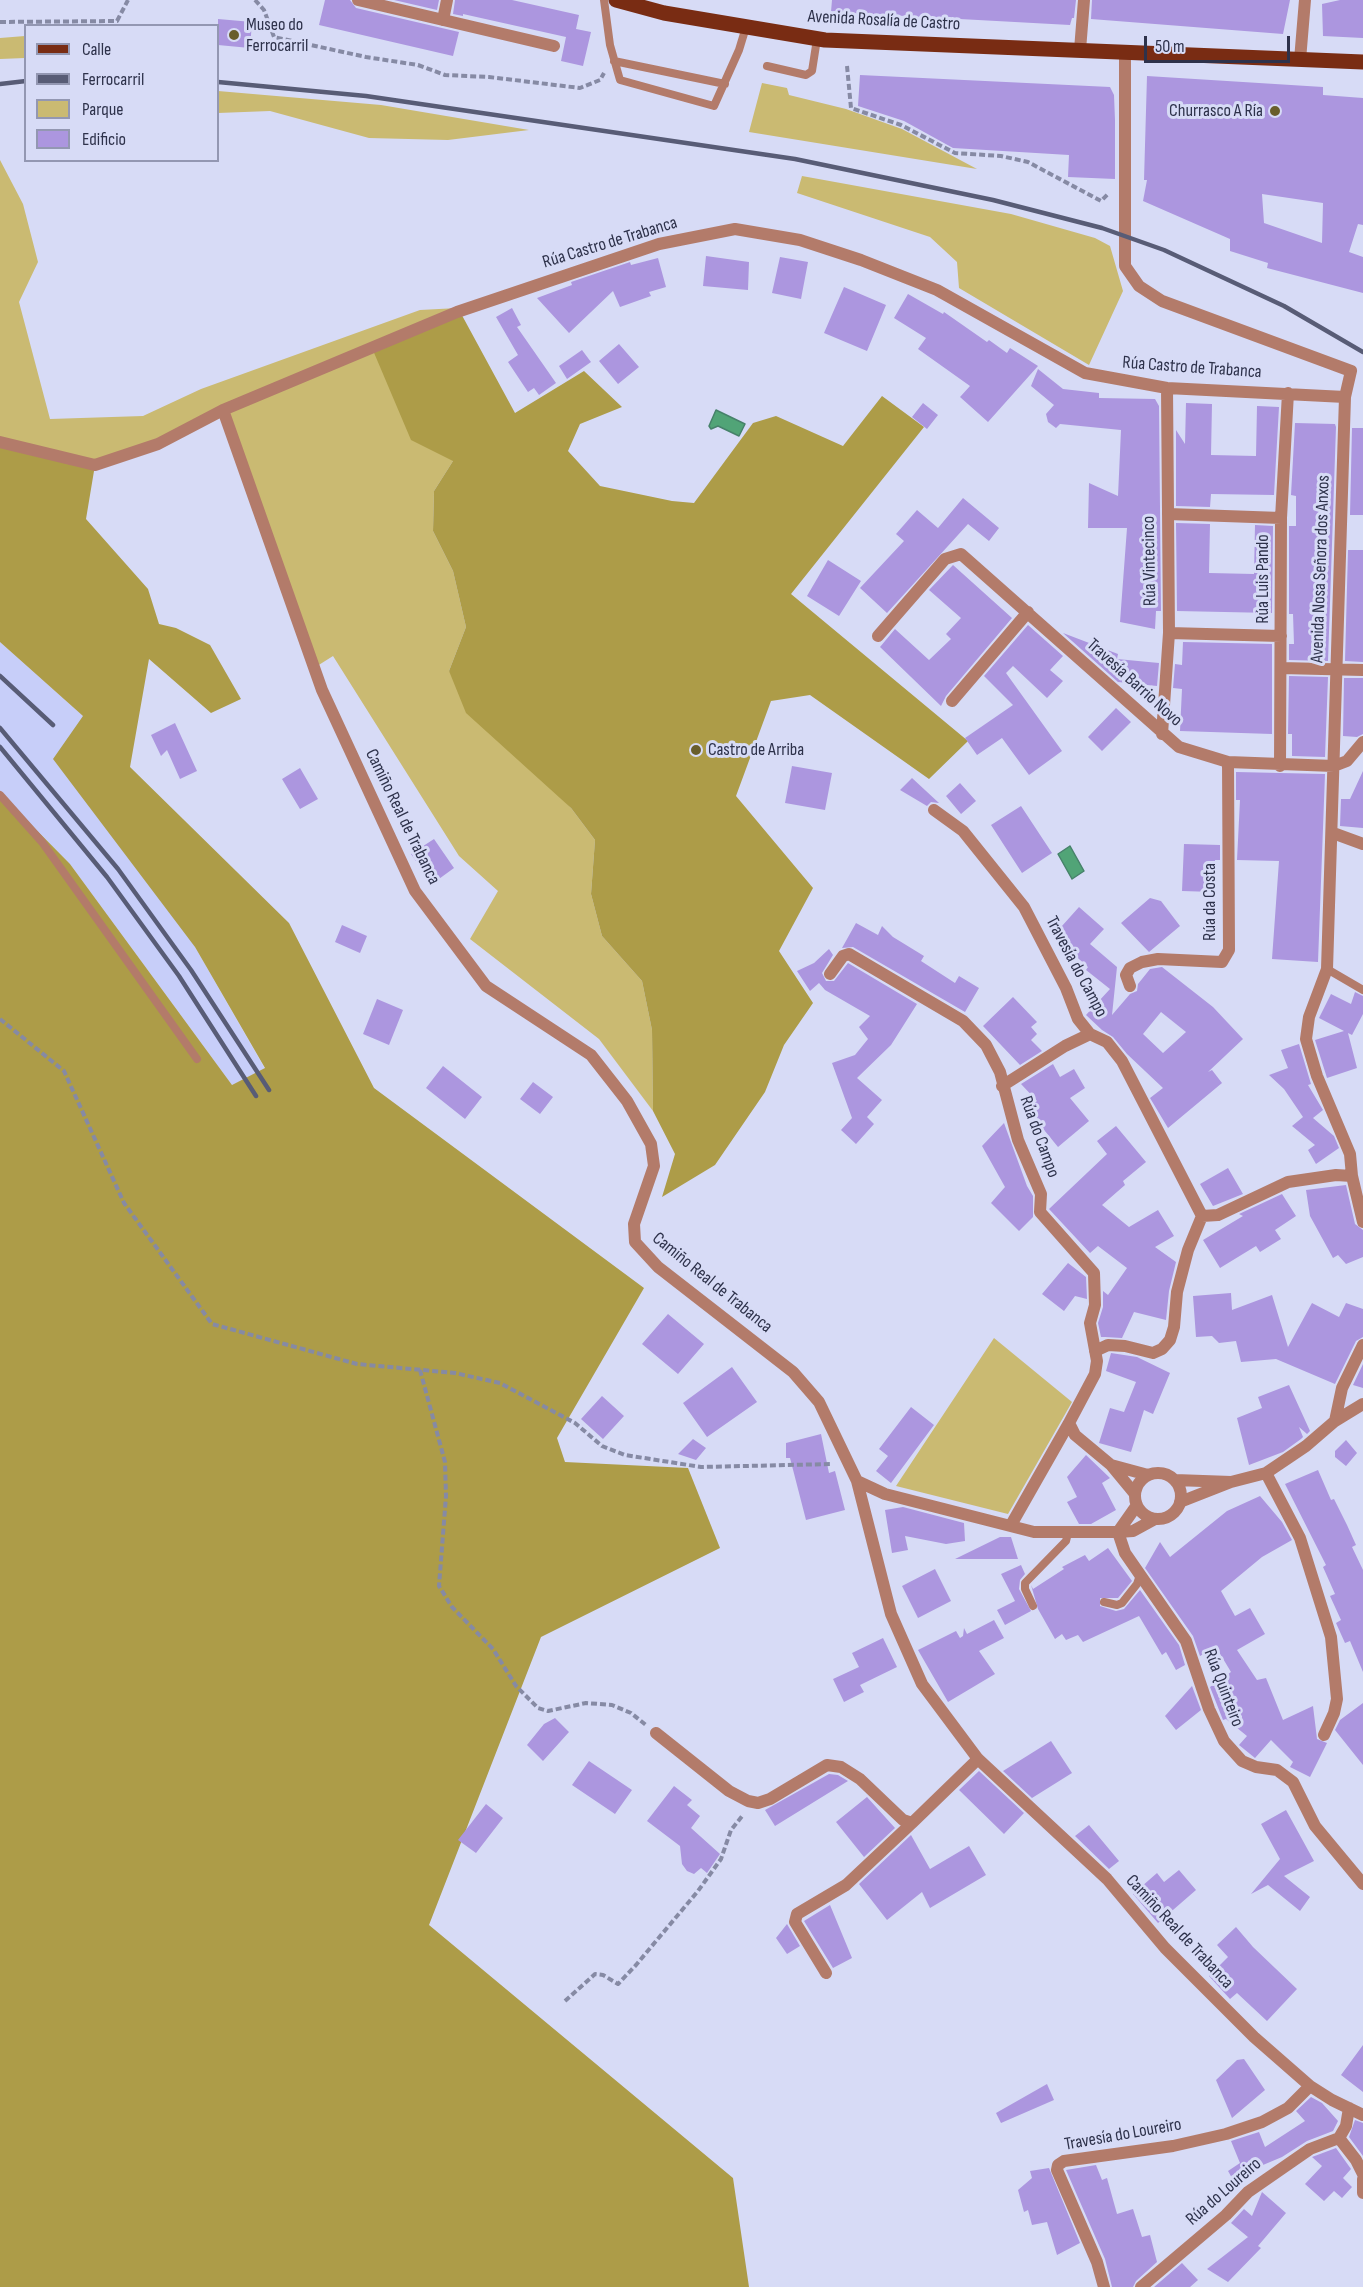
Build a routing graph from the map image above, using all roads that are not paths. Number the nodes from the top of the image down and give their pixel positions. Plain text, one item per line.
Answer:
1 (358, 0) edge
2 (447, 0) edge
3 (604, 0) edge
4 (616, 0) edge
5 (1084, 0) edge
6 (1305, 0) edge
7 (443, 20) junction
8 (746, 27) junction
9 (817, 39) junction
10 (554, 46) dead end
11 (1080, 50) junction
12 (1125, 52) junction
13 (1300, 60) junction
14 (614, 61) junction
15 (1363, 62) edge
16 (767, 66) dead end
17 (725, 84) junction
18 (1167, 388) junction
19 (1288, 393) junction
20 (1345, 396) junction
21 (223, 410) junction
22 (0, 441) edge
23 (1168, 514) junction
24 (1281, 518) junction
25 (1028, 612) junction
26 (1169, 633) junction
27 (878, 636) dead end
28 (1281, 636) junction
29 (1281, 668) junction
30 (1336, 669) junction
31 (1363, 670) edge
32 (952, 701) dead end
33 (1162, 734) junction
34 (1363, 742) edge
35 (1228, 762) junction
36 (1280, 766) junction
37 (1334, 766) junction
38 (0, 795) edge
39 (934, 810) dead end
40 (1333, 833) junction
41 (1363, 844) edge
42 (1327, 969) junction
43 (830, 974) dead end
44 (1130, 986) dead end
45 (1363, 990) edge
46 (1090, 1034) junction
47 (197, 1059) dead end
48 (1002, 1086) junction
49 (1352, 1176) junction
50 (1202, 1216) junction
51 (1363, 1222) edge
52 (1363, 1346) edge
53 (1095, 1351) junction
54 (1363, 1404) edge
55 (1335, 1420) junction
56 (1069, 1423) junction
57 (1111, 1466) junction
58 (1266, 1473) junction
59 (1148, 1475) junction
60 (1175, 1480) junction
61 (857, 1481) junction
62 (1231, 1482) junction
63 (1136, 1499) junction
64 (1180, 1502) junction
65 (1155, 1519) junction
66 (1011, 1526) junction
67 (1118, 1532) junction
68 (1068, 1533) junction
69 (1140, 1575) junction
70 (1104, 1602) dead end
71 (1033, 1606) dead end
72 (656, 1733) road end
73 (1324, 1735) dead end
74 (978, 1759) junction
75 (912, 1823) junction
76 (1363, 1884) edge
77 (826, 1973) dead end
78 (1310, 2086) junction
79 (1348, 2108) junction
80 (1363, 2115) edge
81 (1339, 2138) junction
82 (1363, 2174) edge
83 (1363, 2179) edge
84 (1363, 2193) edge
85 (1104, 2287) edge
86 (1142, 2287) edge

1 - 7 street
2 - 7 street
3 - 14 lane
4 - 8 main road, Avenida Rosalía de Castro
5 - 11 street
6 - 13 street
7 - 10 street
8 - 9 main road, Avenida Rosalía de Castro
8 - 17 lane
9 - 11 main road, Avenida Rosalía de Castro
9 - 16 lane
11 - 12 main road, Avenida Rosalía de Castro
12 - 13 main road, Avenida Rosalía de Castro
12 - 20 street, Avenida Nosa Señora dos Anxos
13 - 15 main road, Avenida Rosalía de Castro
14 - 17 lane
14 - 17 lane
18 - 19 street, Rúa Castro de Trabanca
18 - 21 street, Rúa Castro de Trabanca
18 - 23 street, Rúa Vintecinco
19 - 20 street, Rúa Castro de Trabanca
19 - 24 street, Rúa Luis Pando
20 - 30 street, Avenida Nosa Señora dos Anxos
21 - 22 street, Rúa Castro de Trabanca
21 - 61 street, Camiño Real de Trabanca
23 - 24 street
23 - 26 street, Rúa Vintecinco
24 - 28 street, Rúa Luis Pando
25 - 27 street, Travesía Barrio Novo
25 - 32 street
25 - 33 street, Travesía Barrio Novo
26 - 28 street
26 - 33 street, Rúa Vintecinco
28 - 29 street, Rúa Luis Pando
29 - 30 street
29 - 36 street, Rúa Luis Pando
30 - 31 street
30 - 37 street, Avenida Nosa Señora dos Anxos
33 - 35 street, Travesía Barrio Novo
34 - 37 street
35 - 36 street, Travesía Barrio Novo
35 - 44 street, Rúa da Costa
36 - 37 street, Travesía Barrio Novo
37 - 40 street, Avenida Nosa Señora dos Anxos
38 - 47 lane
39 - 46 street, Travesía do Campo
40 - 41 street
40 - 42 street, Avenida Nosa Señora dos Anxos
42 - 45 lane
42 - 49 street, Avenida Nosa Señora dos Anxos
43 - 48 street, Rúa do Campo
46 - 48 street, Rúa do Campo
46 - 50 street, Travesía do Campo
48 - 53 street, Rúa do Campo
49 - 50 street
49 - 51 street, Avenida Nosa Señora dos Anxos
50 - 53 street
52 - 55 street
53 - 56 street, Rúa do Campo
54 - 55 street
55 - 58 street
56 - 57 street
56 - 66 street, Rúa do Campo
57 - 59 street
57 - 63 street
58 - 62 street
58 - 73 street
59 - 60 street
59 - 63 street
60 - 62 street
60 - 64 street
61 - 66 street
61 - 74 street, Camiño Real de Trabanca
62 - 64 street
63 - 65 street
63 - 67 street
64 - 65 street
65 - 67 street
66 - 68 street
67 - 68 street
67 - 69 street, Rúa Quinteiro
68 - 71 lane
69 - 70 lane
69 - 76 street, Rúa Quinteiro
72 - 75 street
74 - 75 street
74 - 78 street, Camiño Real de Trabanca
75 - 77 street
78 - 79 street, Camiño Real de Trabanca
78 - 85 street, Travesía do Loureiro
79 - 80 street, Camiño Real de Trabanca
79 - 81 street
81 - 82 street
81 - 86 street, Rúa do Loureiro
83 - 84 street

